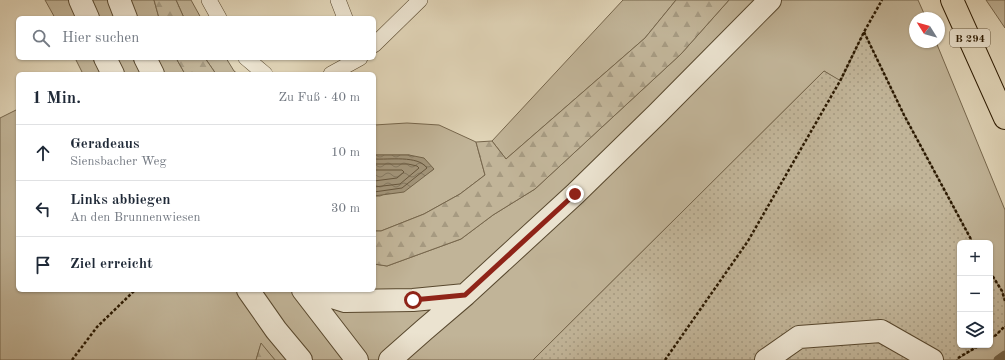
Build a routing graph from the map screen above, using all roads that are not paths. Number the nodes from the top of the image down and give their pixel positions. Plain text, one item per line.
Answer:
1 (80, 0) edge
2 (119, 0) edge
3 (209, 0) edge
4 (338, 0) edge
5 (420, 0) edge
6 (770, 0) edge
7 (952, 0) edge
8 (87, 16) edge
9 (125, 16) edge
10 (218, 16) edge
11 (344, 16) edge
12 (376, 43) edge
13 (106, 60) edge
14 (146, 60) edge
15 (248, 60) edge
16 (356, 60) edge
17 (112, 72) edge
18 (152, 72) edge
19 (263, 72) edge
20 (335, 72) edge
21 (1005, 118) edge
22 (249, 292) edge
23 (305, 292) edge
24 (316, 292) edge
25 (465, 295) junction
26 (301, 360) edge
27 (357, 360) edge
28 (390, 360) edge
29 (766, 360) edge
30 (932, 360) edge

1 - 8 street
2 - 9 street
3 - 10 lane
4 - 11 lane
5 - 12 lane
6 - 25 street
7 - 21 highway, B 294
13 - 17 street
14 - 18 street
15 - 19 lane
16 - 20 lane
22 - 26 street
23 - 27 street
24 - 25 street
25 - 28 street
29 - 30 street

